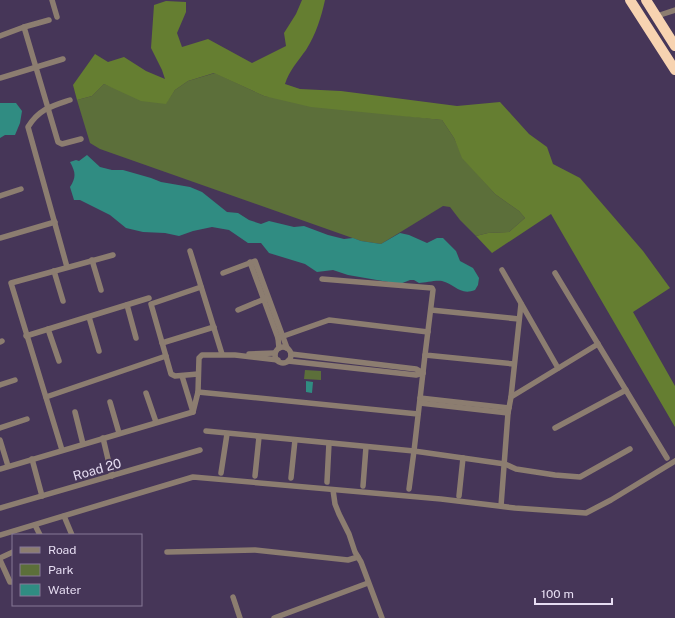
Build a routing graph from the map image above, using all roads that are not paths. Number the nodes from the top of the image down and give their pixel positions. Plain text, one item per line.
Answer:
1 (52, 0) edge
2 (630, 0) edge
3 (646, 0) edge
4 (675, 10) edge
5 (657, 16) junction
6 (57, 17) dead end
7 (49, 20) dead end
8 (24, 27) junction
9 (0, 36) edge
10 (675, 46) edge
11 (63, 59) dead end
12 (36, 67) junction
13 (675, 70) edge
14 (0, 78) edge
15 (70, 100) dead end
16 (47, 107) junction
17 (81, 139) dead end
18 (21, 189) dead end
19 (0, 196) edge
20 (54, 222) junction
21 (0, 238) edge
22 (190, 251) dead end
23 (113, 255) dead end
24 (92, 260) junction
25 (68, 267) junction
26 (502, 270) dead end
27 (54, 271) junction
28 (223, 273) dead end
29 (555, 273) dead end
30 (322, 280) dead end
31 (201, 287) junction
32 (101, 290) dead end
33 (149, 298) dead end
34 (267, 298) junction
35 (63, 301) dead end
36 (521, 304) junction
37 (127, 305) junction
38 (238, 310) dead end
39 (431, 310) junction
40 (88, 317) junction
41 (519, 319) junction
42 (214, 327) junction
43 (48, 329) junction
44 (428, 332) junction
45 (26, 336) junction
46 (280, 337) junction
47 (136, 338) dead end
48 (162, 343) junction
49 (598, 344) junction
50 (287, 348) junction
51 (277, 350) junction
52 (99, 351) dead end
53 (222, 354) junction
54 (291, 354) junction
55 (235, 355) junction
56 (425, 355) junction
57 (166, 356) junction
58 (278, 360) junction
59 (59, 361) dead end
60 (288, 361) junction
61 (514, 364) junction
62 (558, 368) junction
63 (423, 373) junction
64 (198, 374) junction
65 (182, 376) junction
66 (15, 380) dead end
67 (0, 385) edge
68 (626, 390) junction
69 (198, 392) junction
70 (146, 393) dead end
71 (46, 397) junction
72 (511, 397) junction
73 (420, 400) junction
74 (110, 402) dead end
75 (508, 411) junction
76 (75, 412) dead end
77 (193, 412) junction
78 (418, 414) junction
79 (27, 418) dead end
80 (156, 422) junction
81 (0, 428) edge
82 (555, 428) dead end
83 (206, 432) dead end
84 (119, 433) junction
85 (227, 434) junction
86 (259, 437) junction
87 (103, 438) junction
88 (0, 440) edge
89 (295, 440) junction
90 (329, 443) junction
91 (83, 444) junction
92 (366, 447) junction
93 (630, 449) dead end
94 (62, 450) junction
95 (200, 450) dead end
96 (414, 451) junction
97 (463, 458) junction
98 (667, 458) dead end
99 (32, 459) junction
100 (675, 461) edge
101 (505, 464) junction
102 (8, 466) junction
103 (0, 469) edge
104 (221, 473) dead end
105 (112, 476) junction
106 (255, 476) dead end
107 (291, 478) dead end
108 (327, 482) dead end
109 (363, 486) dead end
110 (409, 489) dead end
111 (333, 490) junction
112 (42, 496) junction
113 (459, 496) dead end
114 (501, 506) junction
115 (0, 508) edge
116 (64, 516) junction
117 (35, 525) junction
118 (40, 534) edge
119 (72, 534) edge
120 (0, 535) edge
121 (167, 552) dead end
122 (12, 553) edge
123 (358, 557) junction
124 (0, 559) edge
125 (12, 582) edge
126 (368, 583) junction
127 (233, 597) dead end
128 (240, 618) edge
129 (274, 618) edge
130 (382, 618) edge

1 - 6 street
2 - 13 highway
3 - 5 highway
4 - 5 street
5 - 10 highway
7 - 8 street
8 - 9 street
8 - 12 street
11 - 12 street
12 - 14 street
12 - 16 street
15 - 16 street
16 - 17 street
16 - 20 street
18 - 19 street
20 - 21 street
20 - 25 street
22 - 31 street
23 - 24 street
24 - 25 street
24 - 32 street
25 - 27 street
26 - 36 street
27 - 35 street
27 - 45 street
28 - 34 street
29 - 49 street
30 - 39 street
31 - 42 street
31 - 48 street
33 - 37 street
34 - 38 street
34 - 46 street
36 - 41 street
36 - 62 street
37 - 40 street
37 - 47 street
39 - 41 street
39 - 44 street
40 - 43 street
40 - 52 street
41 - 61 street
42 - 48 street
42 - 53 street
43 - 45 street
43 - 59 street
44 - 46 street
44 - 56 street
45 - 71 street
46 - 50 street
46 - 51 street
48 - 57 street
49 - 62 street
49 - 68 street
50 - 51 street
50 - 54 street
51 - 55 street
51 - 58 street
53 - 55 street
53 - 64 street
54 - 60 street
54 - 63 street
55 - 58 street
56 - 61 street
56 - 63 street
57 - 65 street
57 - 71 street
58 - 60 street
60 - 63 street
61 - 72 street
62 - 72 street
63 - 73 street
64 - 65 street
64 - 69 street
65 - 77 street
66 - 67 street
68 - 82 street
68 - 98 street
69 - 77 street
69 - 78 street
70 - 80 street
71 - 94 street
72 - 75 street
73 - 75 street
73 - 78 street
74 - 84 street
75 - 101 street
76 - 91 street
77 - 80 street
78 - 96 street
79 - 81 street
80 - 84 street
83 - 85 street
84 - 87 street
85 - 86 street
85 - 104 street
86 - 89 street
86 - 106 street
87 - 91 street
87 - 105 street
88 - 102 street
89 - 90 street
89 - 107 street
90 - 92 street
90 - 108 street
91 - 94 street
92 - 96 street
92 - 109 street
93 - 101 street
94 - 99 street
95 - 105 street, Road 20
96 - 97 street
96 - 110 street
97 - 101 street
97 - 113 street
99 - 102 street
99 - 112 street
100 - 114 street
101 - 114 street
102 - 103 street
105 - 112 street, Road 20
111 - 114 street
111 - 116 street
111 - 123 street
112 - 115 street, Road 20
116 - 117 street
116 - 119 street
117 - 118 street
117 - 120 street
121 - 123 street
122 - 124 street
123 - 126 street
124 - 125 street
126 - 129 street
126 - 130 street
127 - 128 street

